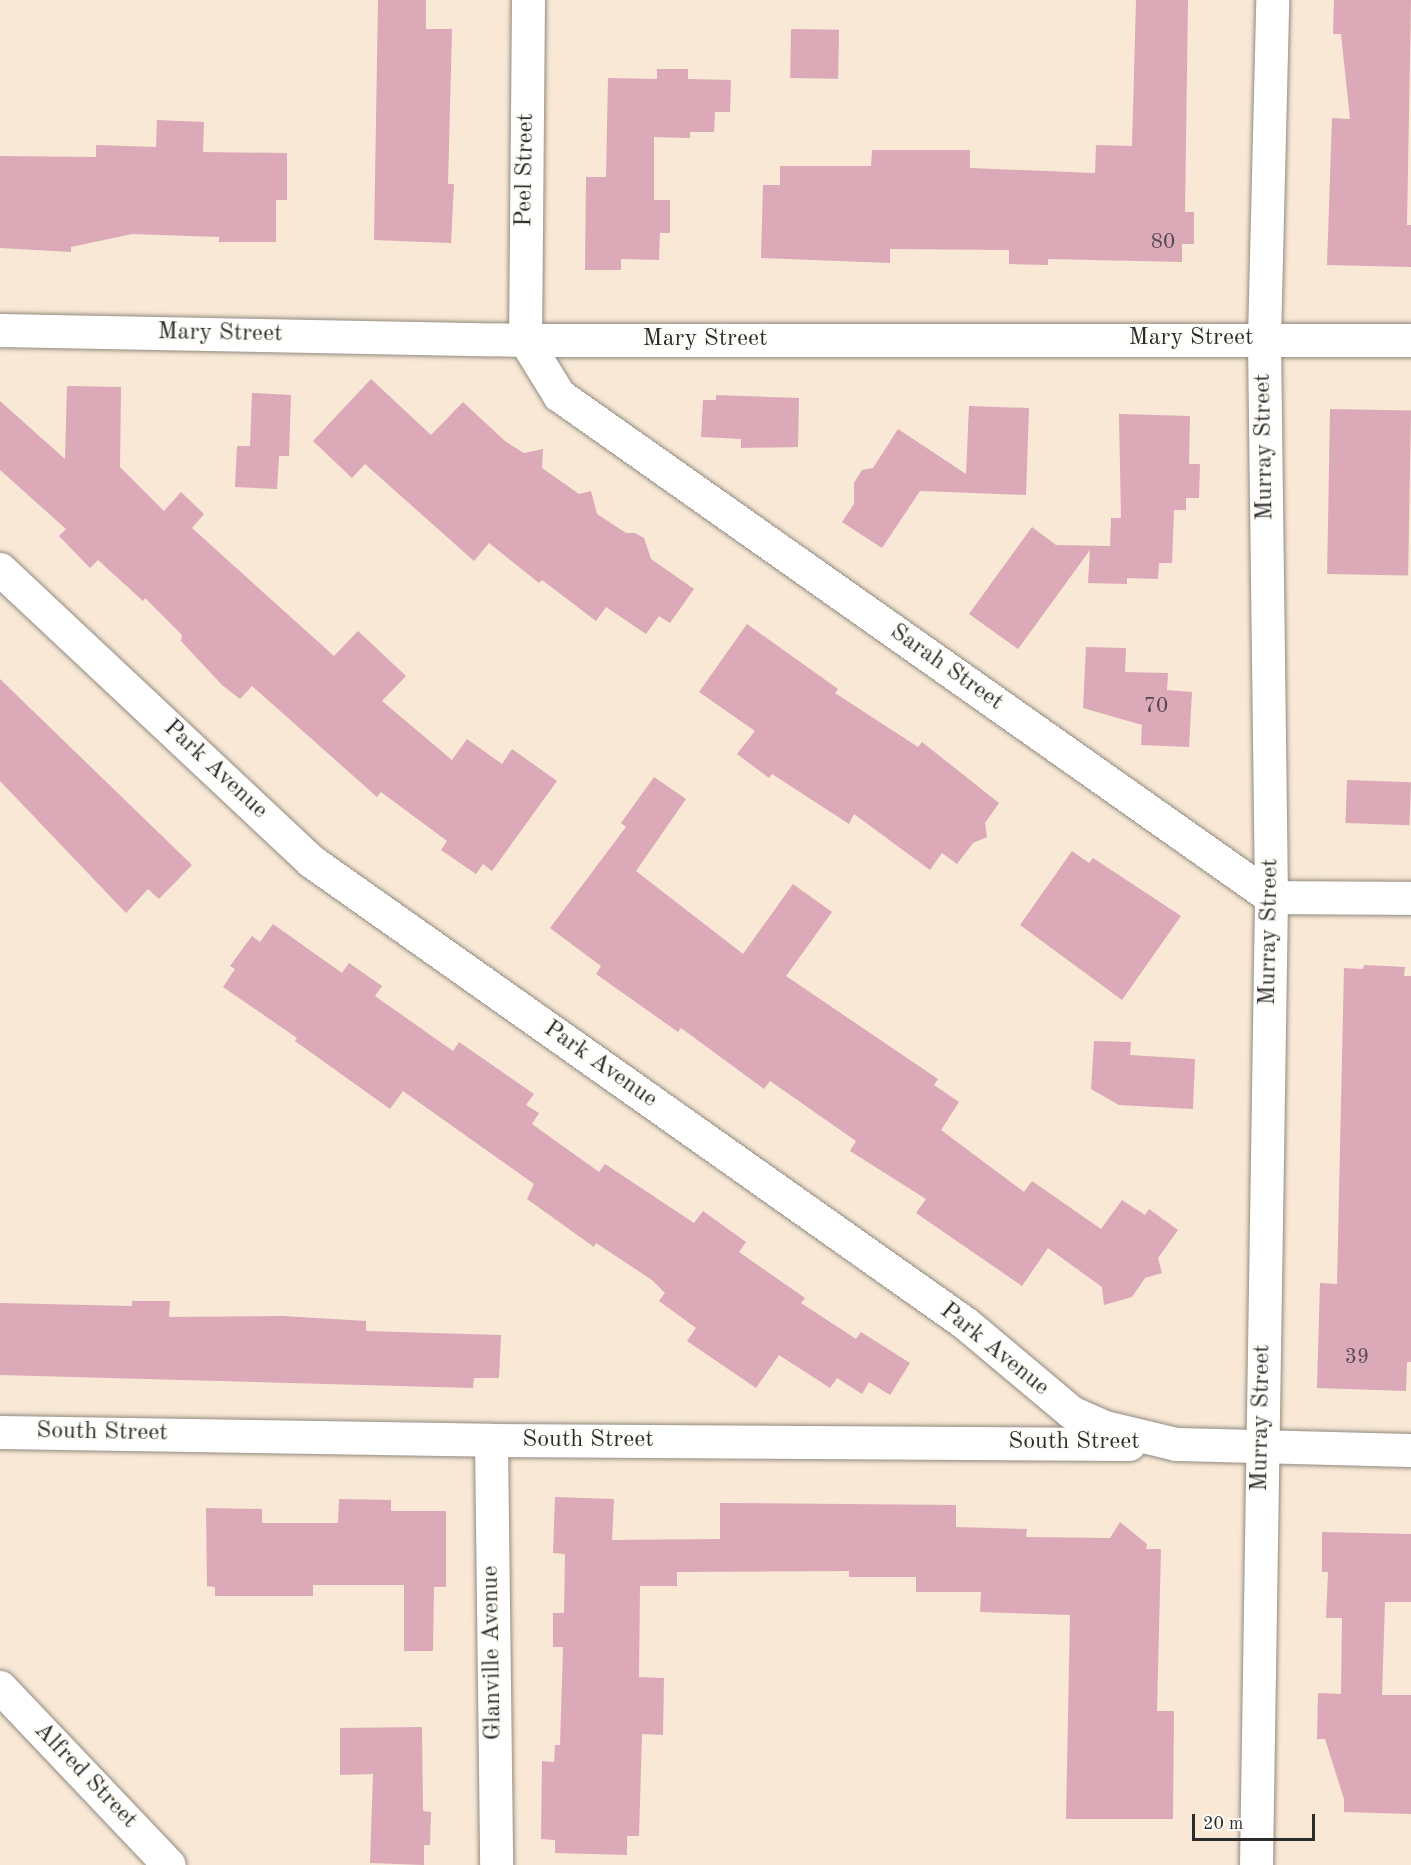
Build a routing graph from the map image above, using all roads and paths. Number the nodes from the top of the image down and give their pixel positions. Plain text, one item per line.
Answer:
1 (528, 0) edge
2 (1272, 0) edge
3 (0, 330) edge
4 (1264, 339) junction
5 (525, 340) junction
6 (1411, 340) edge
7 (0, 569) edge
8 (1271, 897) junction
9 (1411, 898) edge
10 (0, 1432) edge
11 (491, 1440) junction
12 (1176, 1444) junction
13 (1261, 1449) junction
14 (1411, 1450) edge
15 (0, 1688) edge
16 (169, 1865) edge
17 (496, 1865) edge
18 (1256, 1865) edge

1 - 5 street, Peel Street
2 - 4 street, Murray Street
3 - 5 street, Mary Street
4 - 5 street, Mary Street
4 - 6 street, Mary Street
4 - 8 street, Murray Street
5 - 8 street, Sarah Street
7 - 12 street, Park Avenue
8 - 9 street
8 - 13 street, Murray Street
10 - 11 street, South Street
11 - 12 street, South Street
11 - 17 street, Glanville Avenue
12 - 13 street, Park Avenue
13 - 14 street, Park Avenue
13 - 18 street, Murray Street
15 - 16 street, Alfred Street

